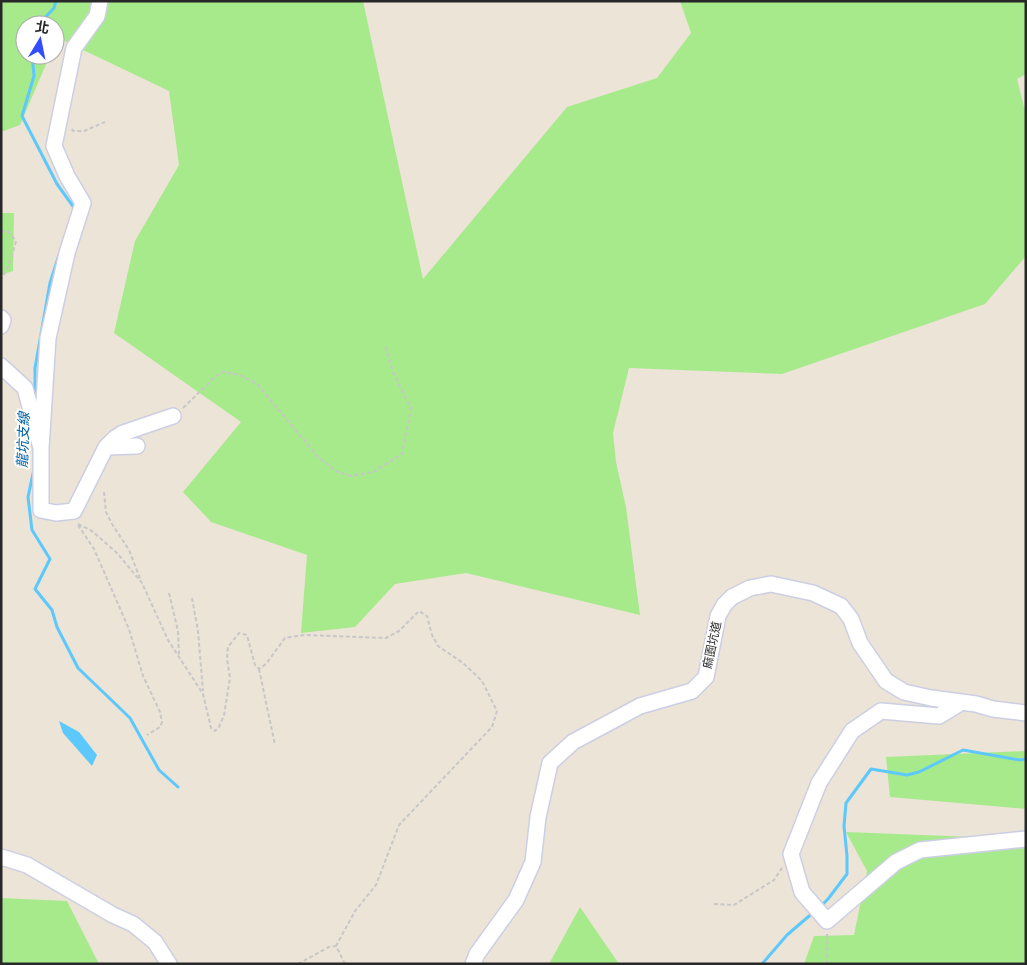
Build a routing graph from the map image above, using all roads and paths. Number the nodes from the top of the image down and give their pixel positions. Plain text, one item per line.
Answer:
1 (100, 1) edge
2 (61, 119) junction
3 (105, 122) dead end
4 (1, 231) edge
5 (1, 280) edge
6 (1, 318) edge
7 (1, 326) edge
8 (385, 345) dead end
9 (1, 366) edge
10 (173, 416) joint
11 (137, 446) dead end
12 (106, 447) junction
13 (41, 448) junction
14 (104, 492) dead end
15 (142, 583) junction
16 (169, 593) dead end
17 (192, 598) dead end
18 (179, 656) junction
19 (259, 669) junction
20 (203, 694) junction
21 (962, 702) junction
22 (1026, 713) edge
23 (147, 735) dead end
24 (275, 745) dead end
25 (1026, 839) edge
26 (792, 854) junction
27 (1, 857) edge
28 (714, 904) dead end
29 (827, 921) junction
30 (336, 946) junction
31 (169, 964) edge
32 (298, 964) edge
33 (345, 964) edge
34 (474, 964) edge
35 (827, 964) edge

1 - 2 street
2 - 3 path
2 - 13 street
4 - 5 path
6 - 7 street
8 - 10 path
9 - 13 street
10 - 12 street
11 - 12 street
12 - 13 street
14 - 15 path
15 - 18 path
15 - 23 path
16 - 18 path
17 - 20 path
18 - 20 path
19 - 20 path
19 - 24 path
19 - 30 path
21 - 22 street, 麻園坑道
21 - 26 street
21 - 34 street, 麻園坑道
25 - 29 street
26 - 28 path
26 - 29 street
27 - 31 street
29 - 35 path
30 - 32 path
30 - 33 path

